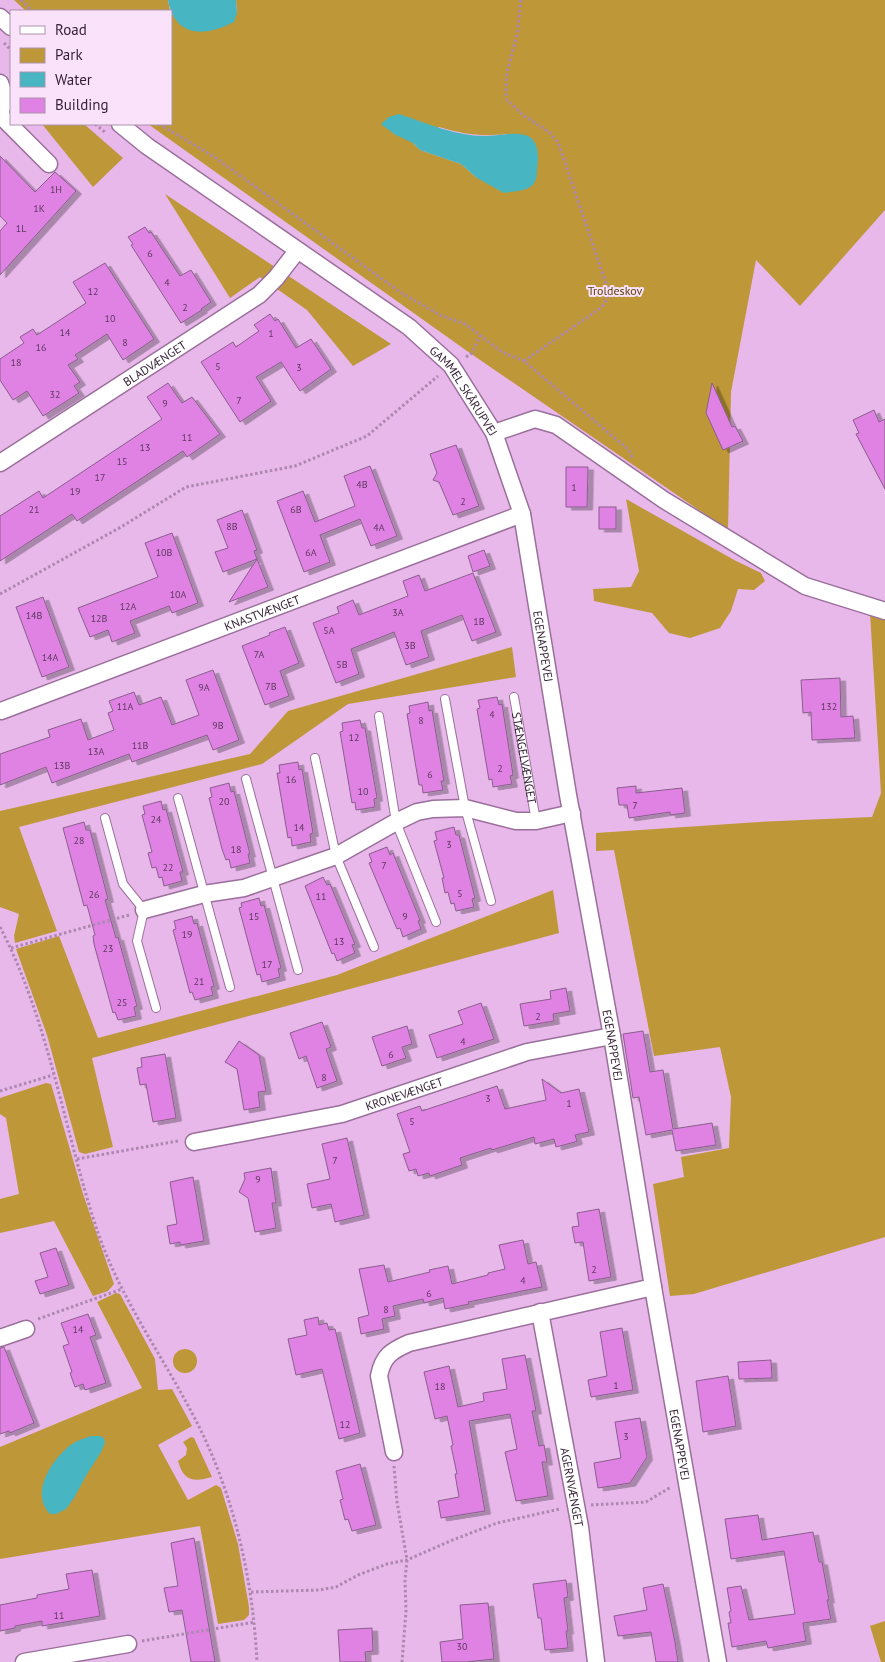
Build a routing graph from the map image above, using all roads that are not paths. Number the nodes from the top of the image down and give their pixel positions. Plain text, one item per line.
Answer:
1 (0, 16) edge
2 (10, 26) edge
3 (0, 83) edge
4 (0, 115) edge
5 (121, 125) edge
6 (49, 164) dead end
7 (297, 251) junction
8 (494, 433) junction
9 (0, 462) edge
10 (522, 514) junction
11 (885, 611) edge
12 (514, 697) dead end
13 (445, 699) dead end
14 (1, 711) edge
15 (380, 716) dead end
16 (315, 758) dead end
17 (246, 779) dead end
18 (178, 798) dead end
19 (465, 808) junction
20 (572, 813) junction
21 (104, 818) dead end
22 (536, 821) junction
23 (396, 822) junction
24 (336, 856) junction
25 (272, 877) junction
26 (204, 894) junction
27 (491, 900) dead end
28 (144, 910) junction
29 (436, 922) dead end
30 (374, 947) dead end
31 (298, 970) dead end
32 (230, 987) dead end
33 (156, 1008) dead end
34 (612, 1036) junction
35 (194, 1142) road end
36 (652, 1287) junction
37 (540, 1312) junction
38 (26, 1329) road end
39 (0, 1338) edge
40 (394, 1452) road end
41 (128, 1644) road end
42 (24, 1662) edge
43 (596, 1662) edge
44 (718, 1662) edge

1 - 2 street
3 - 4 street
4 - 6 street
5 - 7 street, GAMMEL SKÅRUPVEJ
7 - 8 street, GAMMEL SKÅRUPVEJ
7 - 9 street, BLADVÆNGET
8 - 10 street, EGENAPPEVEJ
8 - 11 street, GAMMEL SKÅRUPVEJ
10 - 14 street, KNASTVÆNGET
10 - 20 street, EGENAPPEVEJ
12 - 22 lane, STÆNGELVÆNGET
13 - 19 lane
15 - 23 lane
16 - 24 lane
17 - 25 lane
18 - 26 lane
19 - 22 street, STÆNGELVÆNGET
19 - 23 street, STÆNGELVÆNGET
19 - 27 lane
20 - 22 street, STÆNGELVÆNGET
20 - 34 street, EGENAPPEVEJ
21 - 28 lane
23 - 24 street, STÆNGELVÆNGET
23 - 29 lane
24 - 25 street, STÆNGELVÆNGET
24 - 30 lane
25 - 26 street, STÆNGELVÆNGET
25 - 31 lane
26 - 28 street, STÆNGELVÆNGET
26 - 32 lane
28 - 33 lane
34 - 35 street, KRONEVÆNGET
34 - 36 street, EGENAPPEVEJ
36 - 37 street
36 - 44 street, EGENAPPEVEJ
37 - 40 street
37 - 43 street, AGERNVÆNGET
38 - 39 street
41 - 42 street

